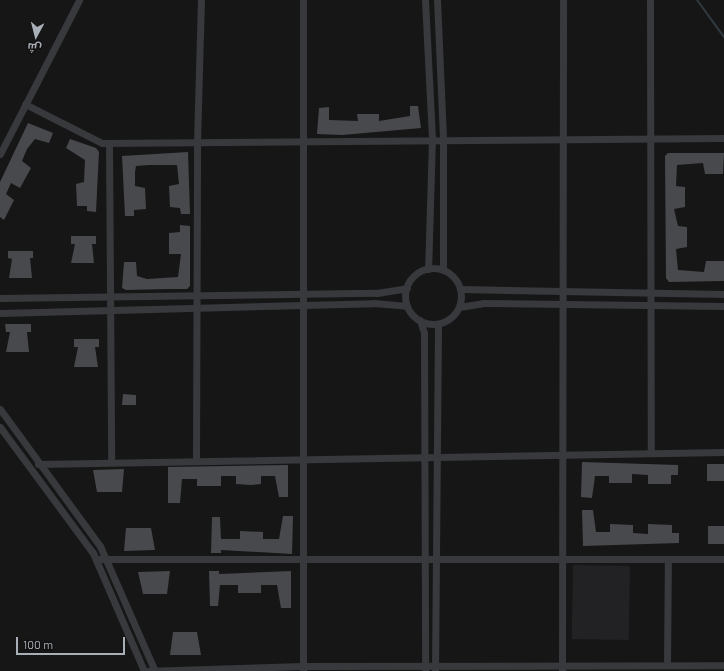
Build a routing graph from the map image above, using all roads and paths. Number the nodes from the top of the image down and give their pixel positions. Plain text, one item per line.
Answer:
1 (79, 0) edge
2 (201, 0) edge
3 (303, 0) edge
4 (425, 0) edge
5 (437, 0) edge
6 (563, 0) edge
7 (650, 0) edge
8 (25, 104) junction
9 (432, 138) junction
10 (443, 138) junction
11 (650, 138) junction
12 (724, 138) edge
13 (563, 139) junction
14 (303, 140) junction
15 (197, 142) junction
16 (109, 143) junction
17 (0, 154) edge
18 (428, 269) junction
19 (443, 270) junction
20 (407, 288) junction
21 (460, 289) junction
22 (563, 292) junction
23 (650, 293) junction
24 (302, 294) junction
25 (724, 294) edge
26 (198, 296) junction
27 (0, 298) edge
28 (110, 298) junction
29 (563, 304) junction
30 (303, 305) junction
31 (650, 305) junction
32 (407, 306) junction
33 (724, 306) edge
34 (198, 307) junction
35 (459, 307) junction
36 (110, 309) junction
37 (0, 313) edge
38 (420, 320) junction
39 (438, 324) junction
40 (0, 409) edge
41 (0, 427) edge
42 (724, 452) edge
43 (651, 453) junction
44 (563, 454) junction
45 (425, 456) junction
46 (435, 456) junction
47 (303, 458) junction
48 (196, 459) junction
49 (111, 461) junction
50 (38, 464) junction
51 (107, 558) junction
52 (303, 558) junction
53 (425, 558) junction
54 (434, 558) junction
55 (562, 558) junction
56 (97, 559) junction
57 (668, 559) junction
58 (724, 559) edge
59 (667, 665) junction
60 (724, 665) edge
61 (303, 668) edge
62 (425, 668) edge
63 (435, 668) edge
64 (562, 668) edge
65 (155, 670) edge
66 (144, 671) edge

1 - 8 street
2 - 15 street
3 - 14 street
4 - 9 street
5 - 10 street
6 - 13 street
7 - 11 street
8 - 16 street
8 - 17 street
9 - 10 street
9 - 14 street
9 - 18 street
10 - 13 street
10 - 19 street
11 - 12 street
11 - 13 street
11 - 23 street
13 - 22 street
14 - 15 street
14 - 24 street
15 - 16 street
15 - 26 street
16 - 28 street
18 - 19 street
18 - 20 street
19 - 21 street
20 - 24 street
20 - 32 street
21 - 22 street
21 - 35 street
22 - 23 street
22 - 29 street
23 - 25 street
23 - 31 street
24 - 26 street
24 - 30 street
26 - 28 street
26 - 34 street
27 - 28 street
28 - 36 street
29 - 31 street
29 - 35 street
29 - 44 street
30 - 32 street
30 - 34 street
30 - 47 street
31 - 33 street
31 - 43 street
32 - 38 street
34 - 36 street
34 - 48 street
35 - 39 street
36 - 37 street
36 - 49 street
38 - 39 street
38 - 45 street
39 - 46 street
40 - 50 street
41 - 56 street
42 - 43 street
43 - 44 street
44 - 46 street
44 - 55 street
45 - 46 street
45 - 47 street
45 - 53 street
46 - 54 street
47 - 48 street
47 - 52 street
48 - 49 street
49 - 50 street
50 - 51 street
51 - 52 street
51 - 56 street
51 - 65 street
52 - 53 street
52 - 61 street
53 - 54 street
53 - 62 street
54 - 55 street
54 - 63 street
55 - 57 street
55 - 64 street
56 - 66 street
57 - 58 street
57 - 59 street
59 - 60 street
59 - 64 street
61 - 62 street
61 - 65 street
62 - 63 street
63 - 64 street
65 - 66 street

